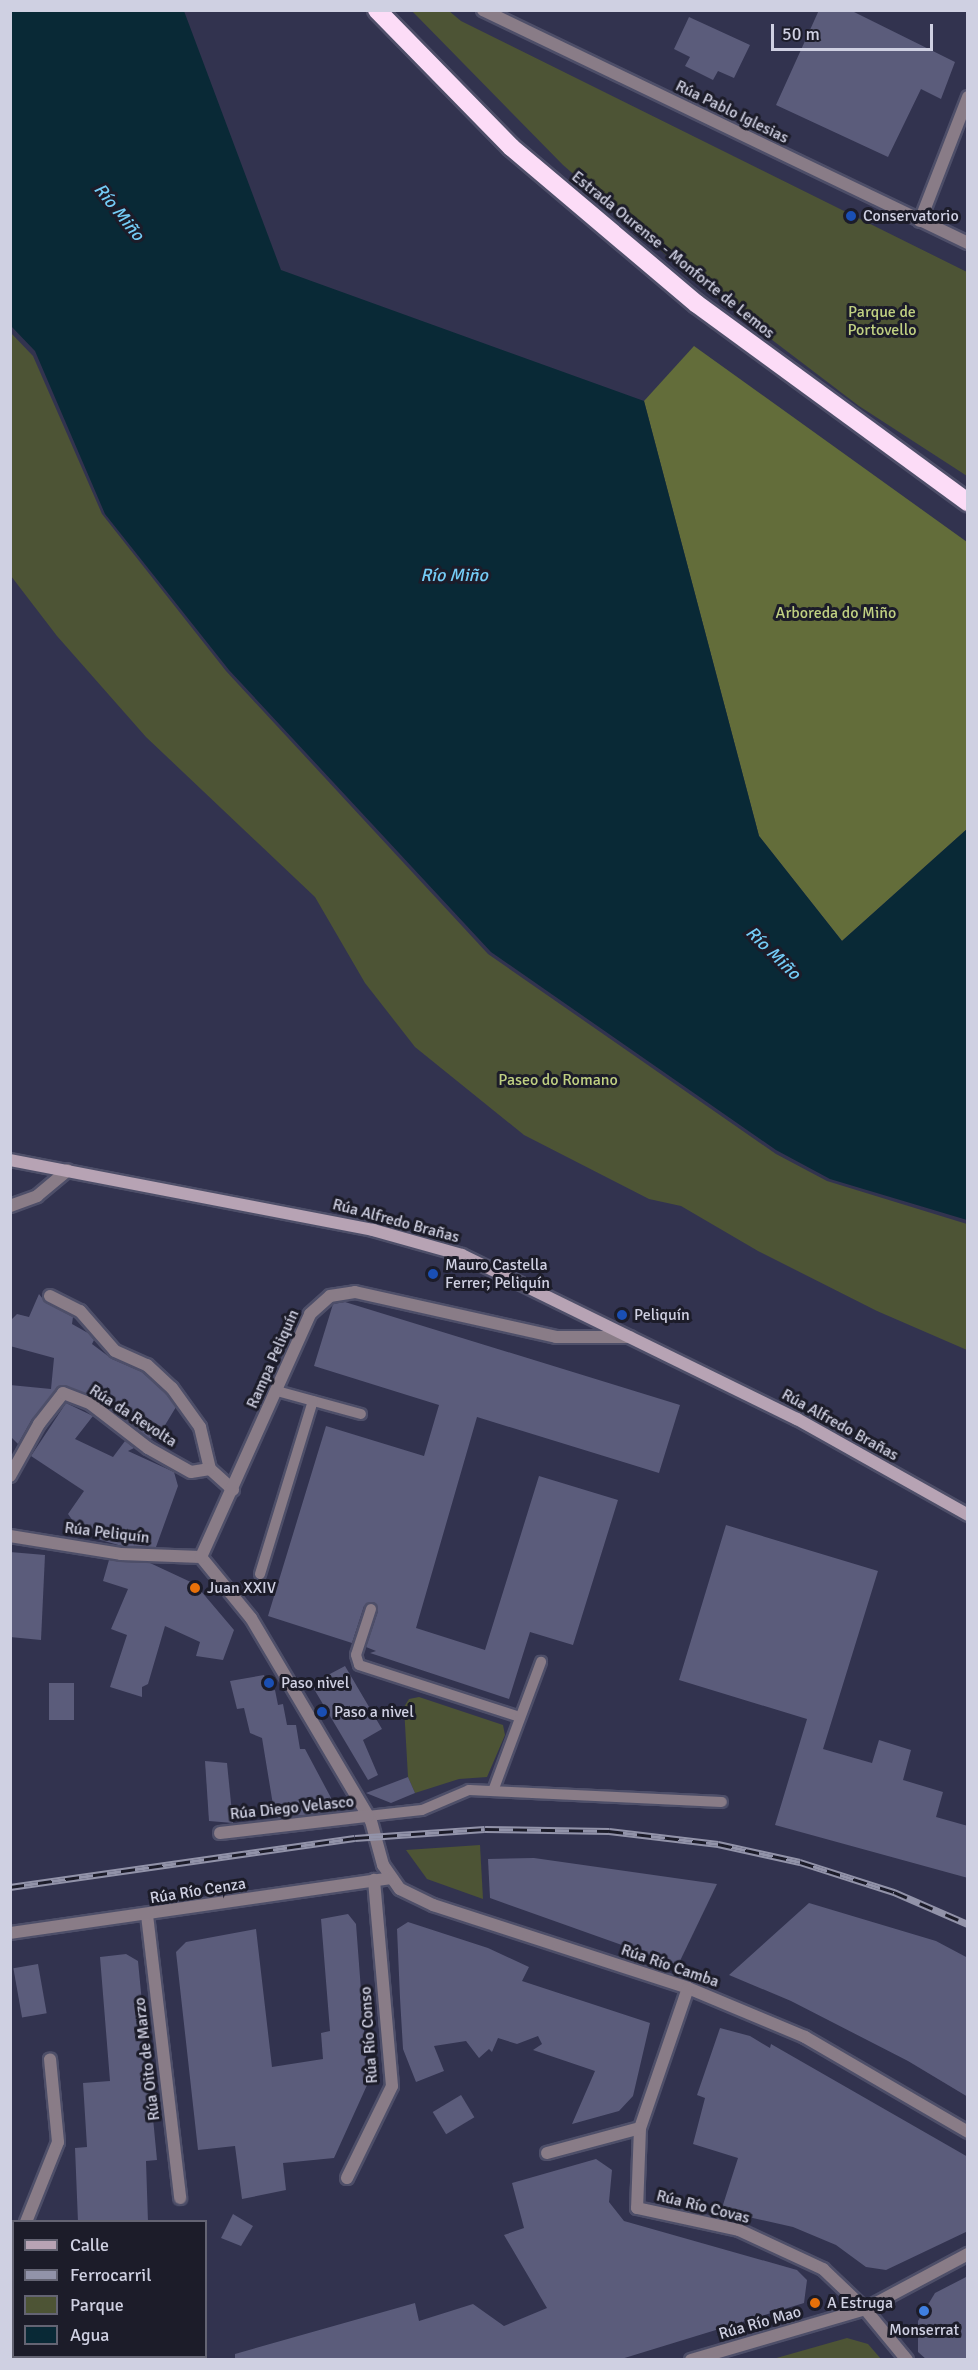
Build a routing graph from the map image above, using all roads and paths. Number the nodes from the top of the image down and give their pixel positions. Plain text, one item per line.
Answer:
1 (377, 10) edge
2 (483, 10) edge
3 (968, 97) edge
4 (920, 221) junction
5 (968, 243) edge
6 (968, 502) edge
7 (10, 1160) edge
8 (68, 1170) junction
9 (10, 1206) edge
10 (50, 1296) dead end
11 (630, 1337) junction
12 (277, 1391) junction
13 (313, 1401) junction
14 (361, 1414) dead end
15 (210, 1469) junction
16 (10, 1476) edge
17 (233, 1490) junction
18 (968, 1515) edge
19 (10, 1536) edge
20 (201, 1557) junction
21 (260, 1574) dead end
22 (371, 1609) dead end
23 (541, 1662) dead end
24 (520, 1717) junction
25 (493, 1791) junction
26 (722, 1802) dead end
27 (368, 1816) junction
28 (220, 1833) dead end
29 (390, 1878) junction
30 (374, 1880) junction
31 (147, 1916) junction
32 (10, 1933) edge
33 (688, 1988) junction
34 (50, 2060) dead end
35 (640, 2128) junction
36 (968, 2132) edge
37 (547, 2153) dead end
38 (347, 2178) dead end
39 (180, 2199) dead end
40 (27, 2220) edge
41 (968, 2254) edge
42 (865, 2309) junction
43 (691, 2360) edge
44 (907, 2360) edge

1 - 6 highway, Estrada Ourense - Monforte de Lemos
2 - 4 street, Rúa Pablo Iglesias
3 - 4 street
4 - 5 street, Rúa Pablo Iglesias
7 - 8 street, Rúa Alfredo Brañas
8 - 9 street
8 - 11 street, Rúa Alfredo Brañas
10 - 15 street
11 - 12 street, Rampa Peliquín
11 - 18 street, Rúa Alfredo Brañas
12 - 13 lane
12 - 17 street, Rampa Peliquín
13 - 14 lane
13 - 21 lane
15 - 16 street, Rúa da Revolta
15 - 17 street
17 - 20 street, Rampa Peliquín
19 - 20 street, Rúa Peliquín
20 - 27 street
22 - 24 lane
23 - 24 lane
24 - 25 lane
25 - 26 lane
25 - 27 lane
27 - 28 street, Rúa Diego Velasco
27 - 29 street
29 - 30 street, Rúa Río Cenza
29 - 33 street, Rúa Río Camba
30 - 31 street, Rúa Río Cenza
30 - 38 street, Rúa Río Conso
31 - 32 street, Rúa Río Cenza
31 - 39 street, Rúa Oito de Marzo
33 - 35 street, Rúa Río Covas
33 - 36 street, Rúa Río Camba
34 - 40 street
35 - 37 street
35 - 42 street, Rúa Río Covas
41 - 42 street, Rúa Río Mao
42 - 43 street, Rúa Río Mao
42 - 44 street, Rúa Río Covas

